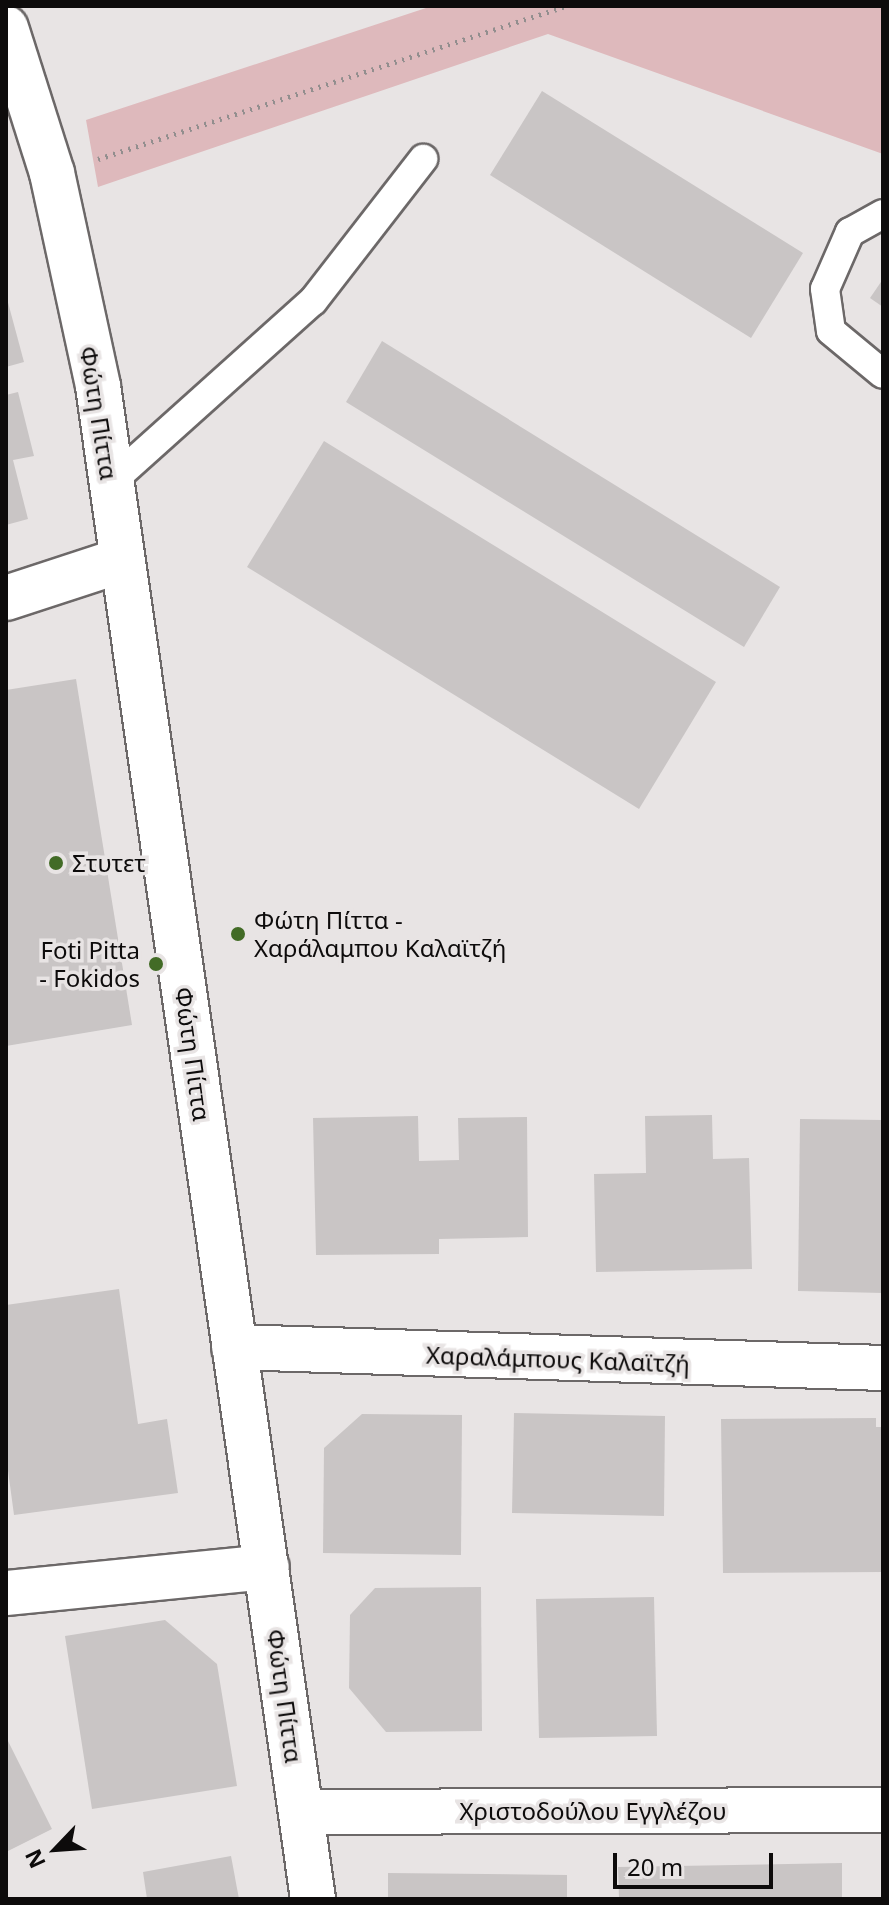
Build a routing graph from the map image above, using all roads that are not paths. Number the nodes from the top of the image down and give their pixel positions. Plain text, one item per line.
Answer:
1 (6, 28) edge
2 (17, 98) edge
3 (423, 159) dead end
4 (883, 214) edge
5 (883, 374) edge
6 (111, 482) junction
7 (122, 560) junction
8 (6, 598) edge
9 (234, 1347) junction
10 (883, 1368) edge
11 (267, 1567) junction
12 (6, 1593) edge
13 (883, 1810) edge
14 (302, 1812) junction
15 (313, 1899) edge

1 - 2 street, Φώτη Πίττα
2 - 6 street, Φώτη Πίττα
3 - 6 lane
4 - 5 lane
6 - 7 street, Φώτη Πίττα
7 - 8 street
7 - 9 street, Φώτη Πίττα
9 - 10 street, Χαραλάμπους Καλαϊτζή
9 - 11 street, Φώτη Πίττα
11 - 12 street
11 - 14 street, Φώτη Πίττα
13 - 14 street, Χριστοδούλου Εγγλέζου
14 - 15 street, Φώτη Πίττα

